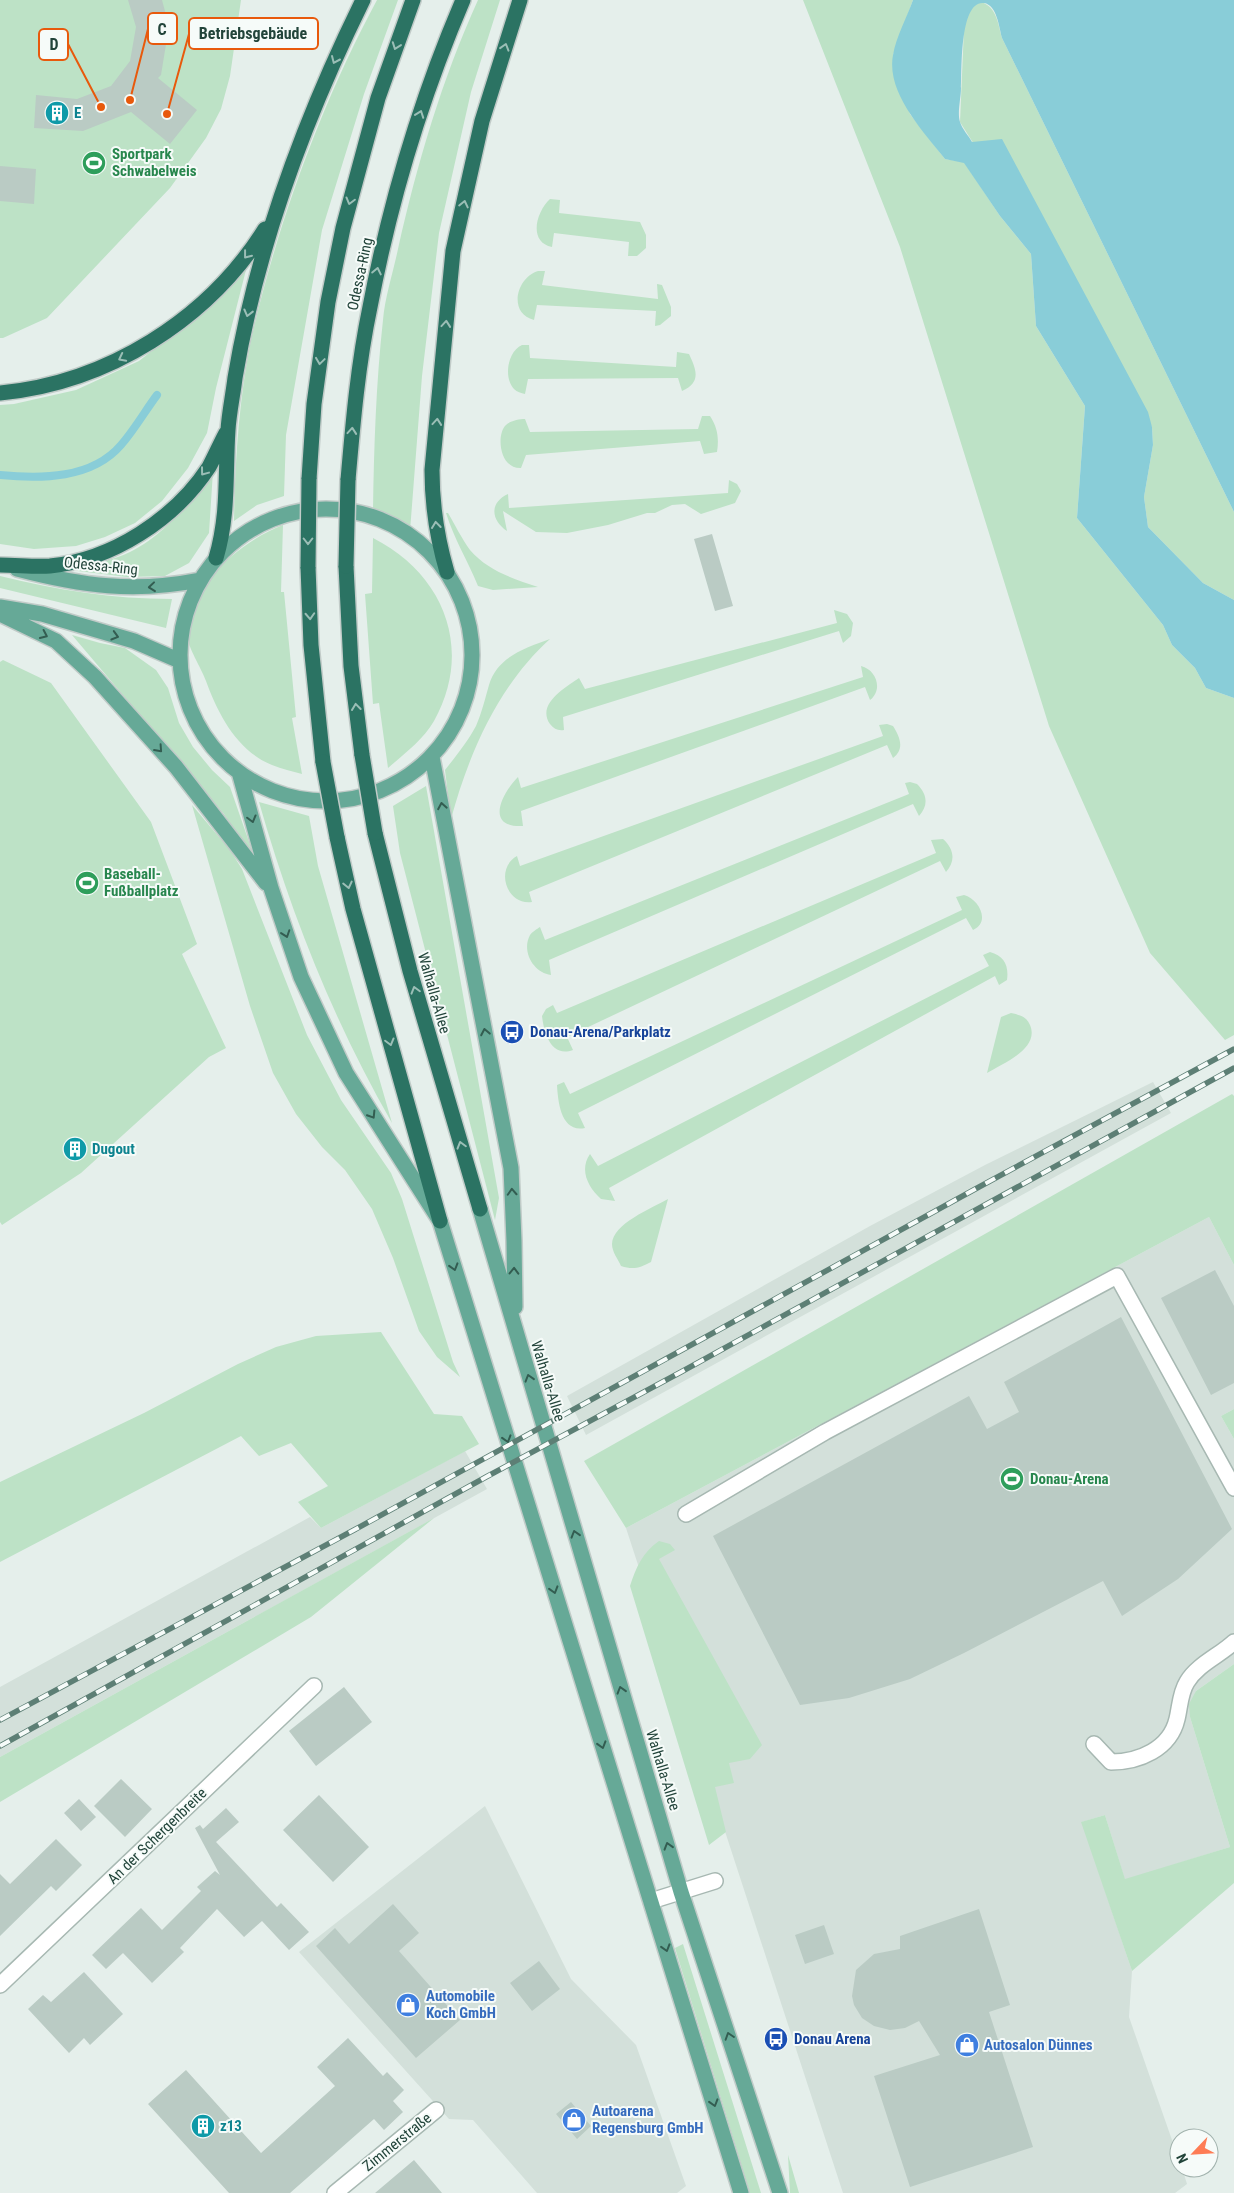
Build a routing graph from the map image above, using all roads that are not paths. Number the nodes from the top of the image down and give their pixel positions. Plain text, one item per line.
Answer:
1 (363, 0) edge
2 (413, 0) edge
3 (463, 0) edge
4 (520, 0) edge
5 (274, 215) junction
6 (0, 394) edge
7 (228, 429) junction
8 (216, 558) junction
9 (0, 565) edge
10 (346, 566) joint
11 (447, 572) junction
12 (200, 580) junction
13 (0, 607) edge
14 (0, 614) edge
15 (180, 661) junction
16 (432, 757) junction
17 (239, 772) junction
18 (270, 888) junction
19 (480, 1209) joint
20 (440, 1221) junction
21 (516, 1336) junction
22 (1234, 1488) edge
23 (686, 1514) dead end
24 (1234, 1642) edge
25 (314, 1686) dead end
26 (1094, 1744) dead end
27 (715, 1881) dead end
28 (682, 1892) junction
29 (652, 1901) junction
30 (0, 1985) edge
31 (436, 2110) dead end
32 (335, 2193) edge
33 (742, 2193) edge
34 (780, 2193) edge

1 -> 5 highway
2 -> 20 highway, Odessa-Ring, bridge
10 -> 3 highway, Odessa-Ring, bridge
11 -> 4 highway
5 -> 6 highway
5 -> 7 highway
7 - 8 highway
7 -> 9 highway
8 - 11 main road
8 - 12 main road
12 -> 9 main road, Odessa-Ring
19 -> 10 highway, Walhalla-Allee, bridge
11 - 16 main road
12 - 15 main road
13 -> 15 main road
14 -> 18 main road
15 - 17 main road
16 - 17 main road
21 -> 16 main road
17 -> 18 main road
18 -> 20 main road
19 - 21 main road, Walhalla-Allee
20 -> 29 main road
28 -> 21 main road, Walhalla-Allee
22 - 23 street
24 - 26 street
25 - 30 street, An der Schergenbreite
27 - 28 street
28 - 29 street
34 -> 28 main road, Walhalla-Allee
29 -> 33 main road
31 - 32 street, Zimmerstraße

